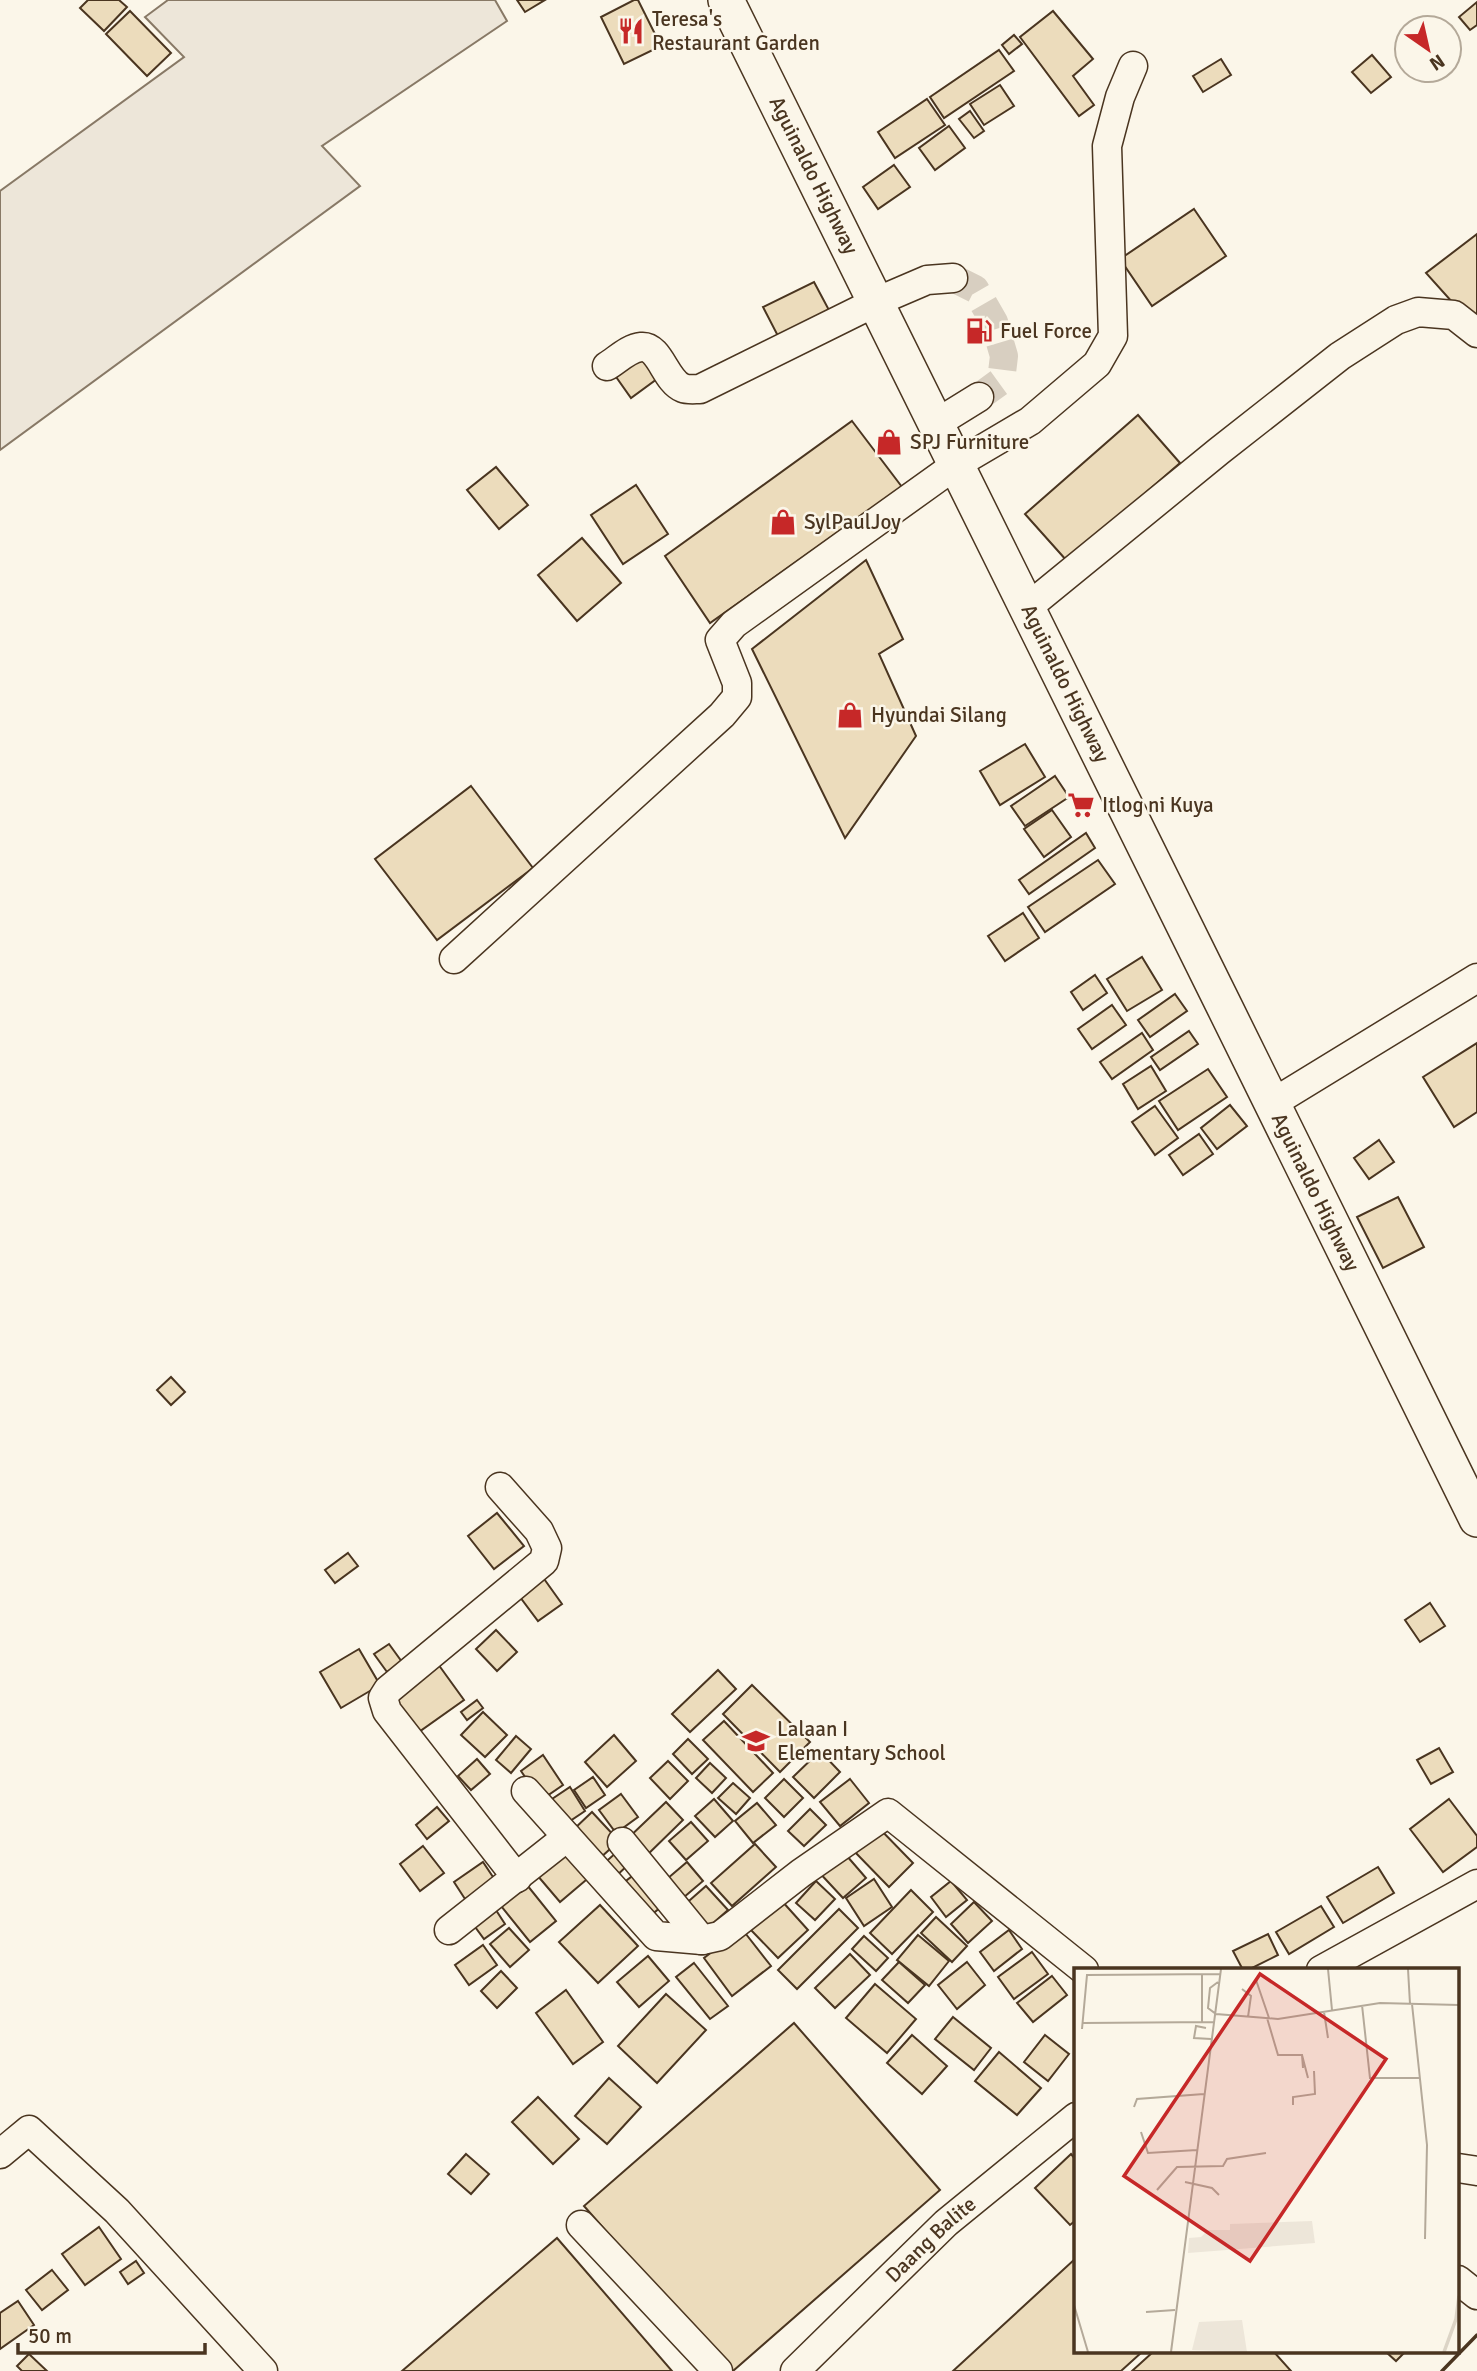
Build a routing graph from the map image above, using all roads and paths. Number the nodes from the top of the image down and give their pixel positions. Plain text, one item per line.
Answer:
1 (726, 0) edge
2 (1133, 66) dead end
3 (953, 278) tunnel mouth
4 (878, 301) junction
5 (1477, 333) edge
6 (607, 366) dead end
7 (979, 397) tunnel mouth
8 (937, 423) junction
9 (957, 464) junction
10 (1028, 607) junction
11 (454, 959) dead end
12 (1477, 978) edge
13 (1271, 1104) junction
14 (500, 1487) dead end
15 (1477, 1519) edge
16 (526, 1791) dead end
17 (567, 1837) junction
18 (622, 1843) dead end
19 (517, 1878) junction
20 (1477, 1884) edge
21 (449, 1930) dead end
22 (702, 1940) junction
23 (1349, 1963) edge
24 (1082, 1968) edge
25 (1329, 1968) edge
26 (1074, 2119) edge
27 (0, 2154) edge
28 (581, 2225) dead end
29 (1460, 2282) edge
30 (1477, 2295) edge
31 (263, 2371) edge
32 (718, 2371) edge
33 (795, 2371) edge

1 - 4 main road, Aguinaldo Highway
2 - 9 street
3 - 4 street
4 - 6 street
4 - 8 main road, Aguinaldo Highway
5 - 10 street
7 - 8 street
8 - 9 main road, Aguinaldo Highway
9 - 10 main road, Aguinaldo Highway
9 - 11 street
10 - 13 main road, Aguinaldo Highway
12 - 13 street
13 - 15 main road, Aguinaldo Highway
14 - 19 street
16 - 17 street
17 - 19 street
17 - 22 street
18 - 22 street
19 - 21 street
20 - 23 street
22 - 24 street
23 - 25 street
26 - 33 street, Daang Balite
27 - 31 street
28 - 32 street
29 - 30 street

